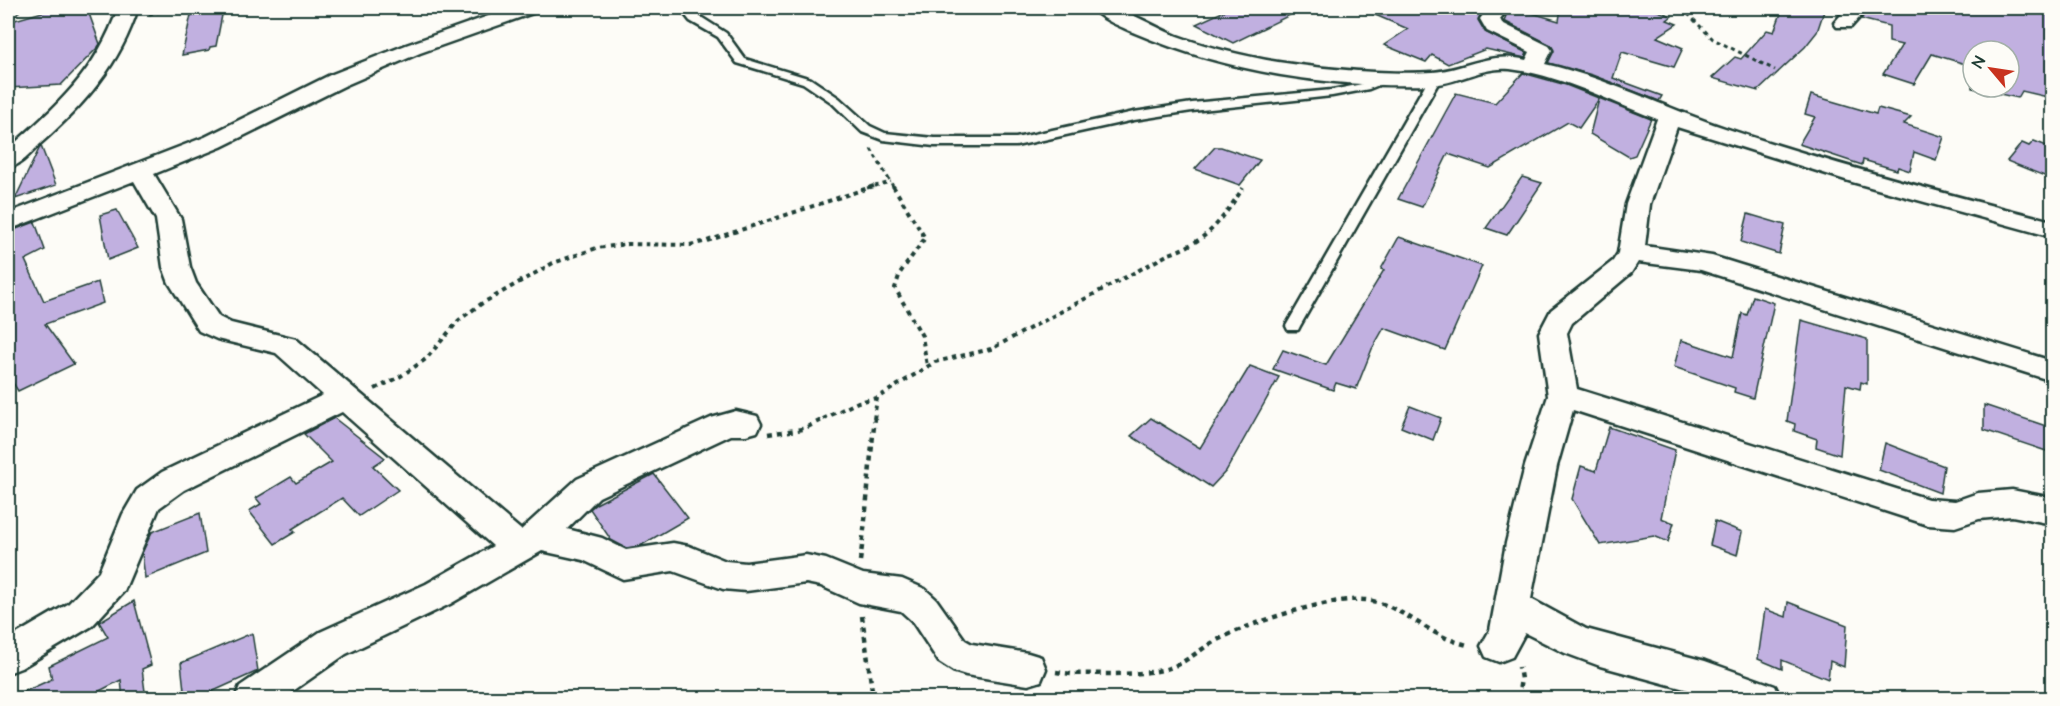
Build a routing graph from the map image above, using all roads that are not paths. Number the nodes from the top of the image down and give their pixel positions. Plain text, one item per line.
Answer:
1 (128, 8) edge
2 (529, 8) edge
3 (690, 8) edge
4 (1102, 8) edge
5 (1498, 8) edge
6 (1858, 8) edge
7 (1844, 23) dead end
8 (1533, 67) junction
9 (1392, 77) junction
10 (1436, 78) junction
11 (1669, 116) junction
12 (8, 161) edge
13 (139, 172) junction
14 (8, 222) edge
15 (2052, 229) edge
16 (1631, 254) junction
17 (1293, 326) dead end
18 (2052, 371) edge
19 (1563, 396) junction
20 (345, 400) junction
21 (746, 424) road end
22 (2052, 511) edge
23 (528, 542) junction
24 (1512, 605) junction
25 (1499, 646) road end
26 (8, 657) edge
27 (1028, 669) road end
28 (253, 699) edge
29 (1762, 699) edge

1 - 12 street
2 - 13 street
3 - 9 lane
4 - 9 street
5 - 8 street
6 - 7 street
8 - 10 street
8 - 11 street
9 - 10 street
10 - 17 lane
11 - 15 street
11 - 16 street
13 - 14 street
13 - 20 street
16 - 18 street
16 - 19 street
19 - 22 street
19 - 24 street
20 - 23 street
20 - 26 street
21 - 23 street
23 - 27 street
23 - 28 street
24 - 25 street
24 - 29 street

